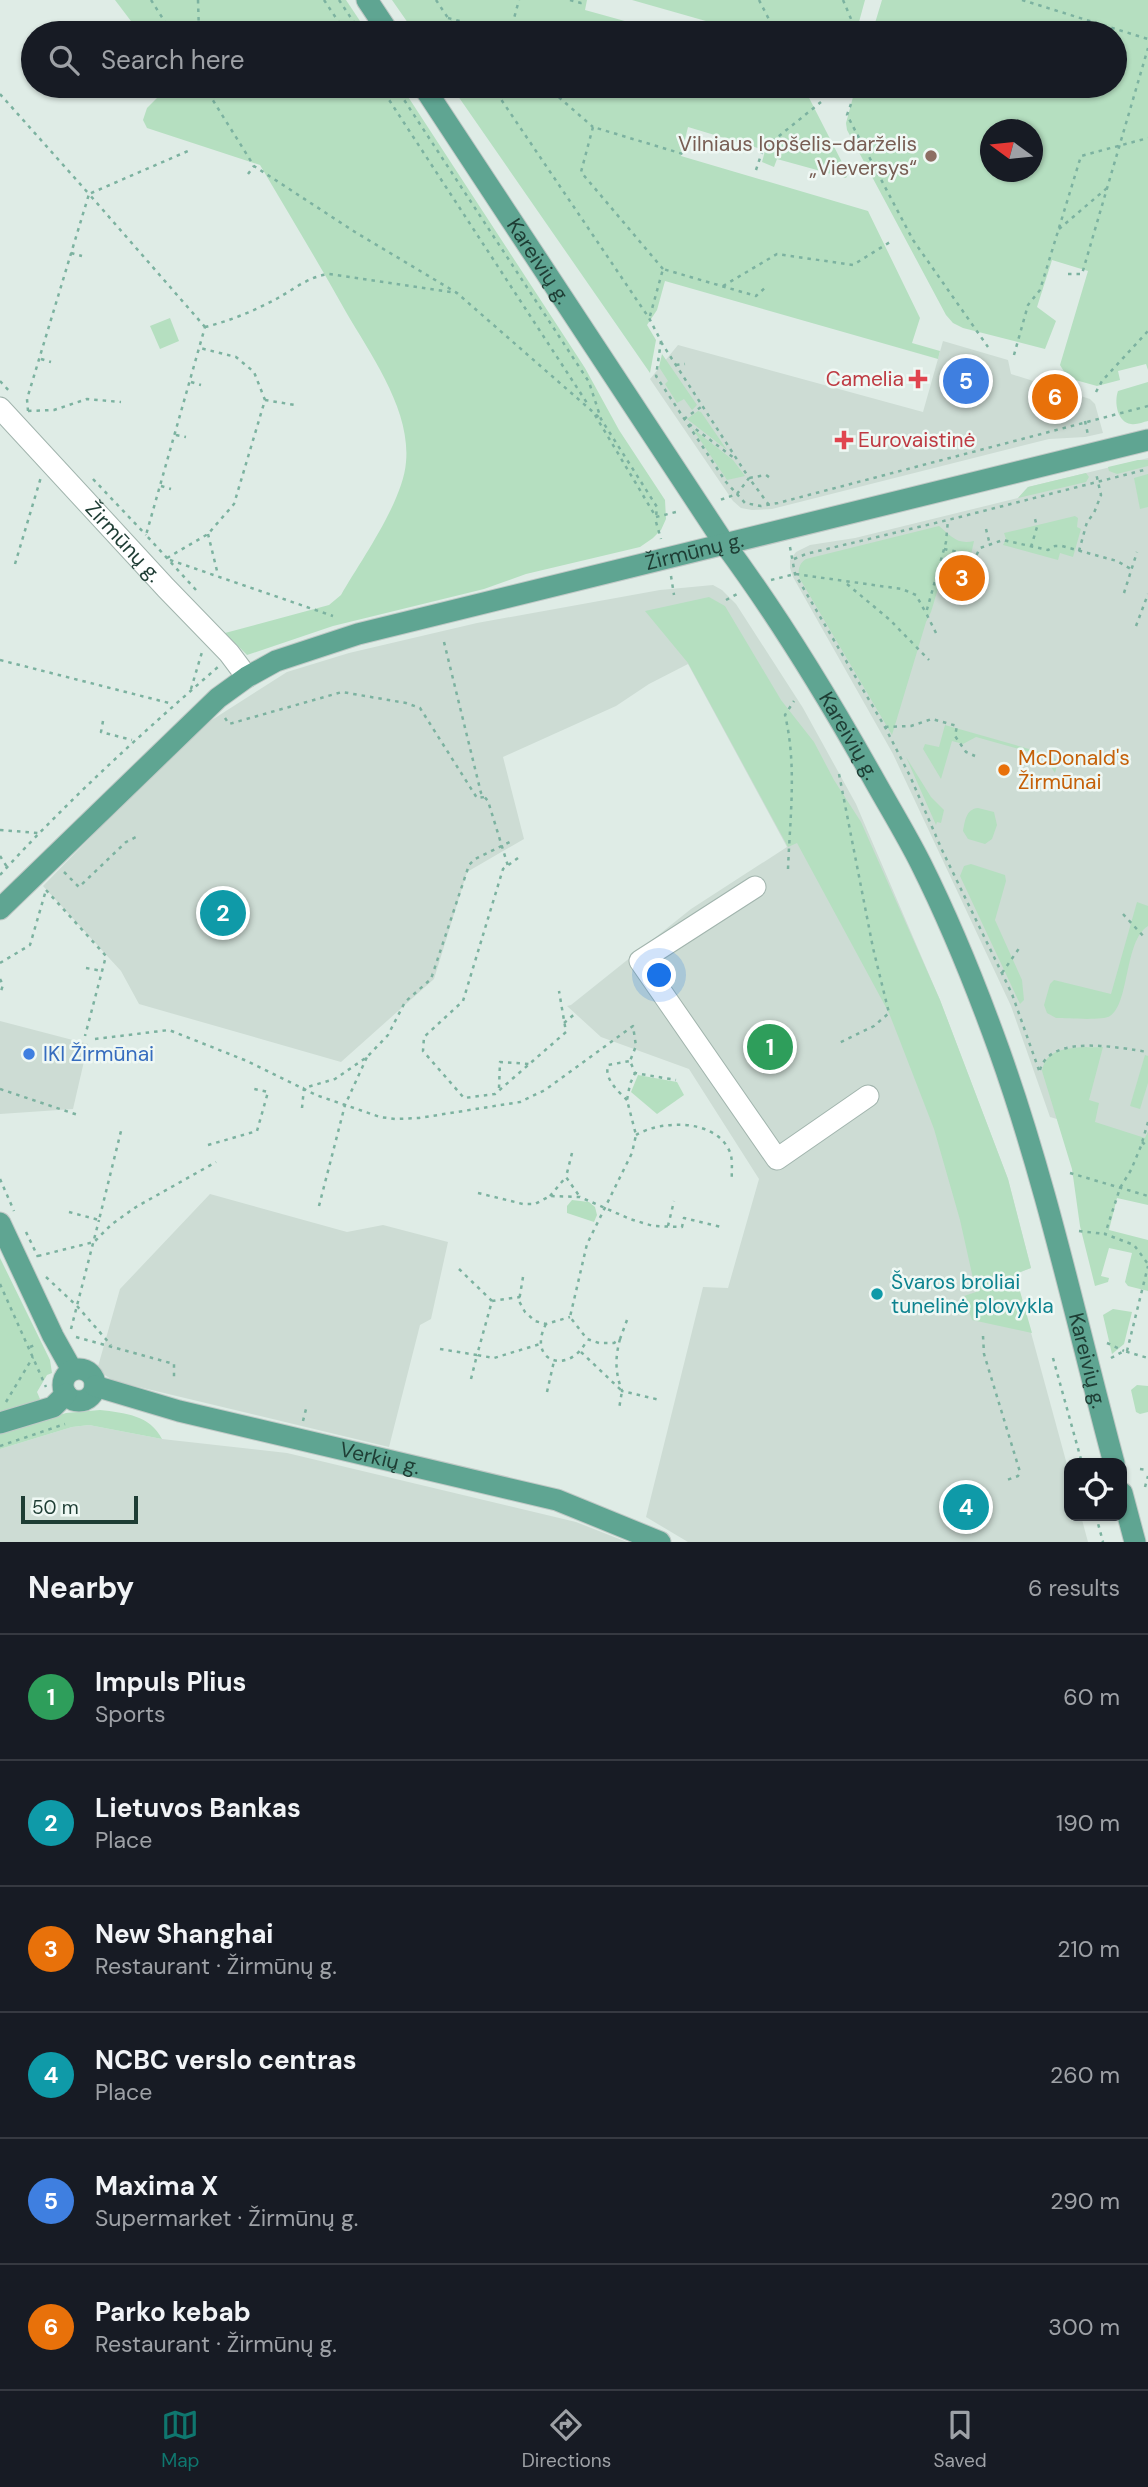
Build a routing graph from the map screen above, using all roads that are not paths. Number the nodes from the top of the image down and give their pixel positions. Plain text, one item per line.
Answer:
1 (367, 0) edge
2 (381, 21) edge
3 (431, 98) edge
4 (0, 408) edge
5 (1148, 440) edge
6 (724, 543) junction
7 (247, 677) junction
8 (755, 887) dead end
9 (0, 909) edge
10 (868, 1096) dead end
11 (0, 1223) edge
12 (72, 1370) junction
13 (95, 1386) junction
14 (57, 1392) junction
15 (3, 1413) edge
16 (1113, 1458) edge
17 (1127, 1512) edge
18 (660, 1542) edge
19 (1135, 1542) edge

1 - 2 main road
3 - 6 main road, Kareivių g.
4 - 7 street, Žirmūnų g.
5 - 6 main road, Žirmūnų g.
6 - 7 main road, Žirmūnų g.
6 - 16 main road, Kareivių g.
7 - 9 main road, Žirmūnų g.
8 - 10 street
11 - 12 main road
12 - 13 main road
12 - 14 main road
13 - 14 main road
13 - 18 main road, Verkių g.
14 - 15 main road
17 - 19 main road

